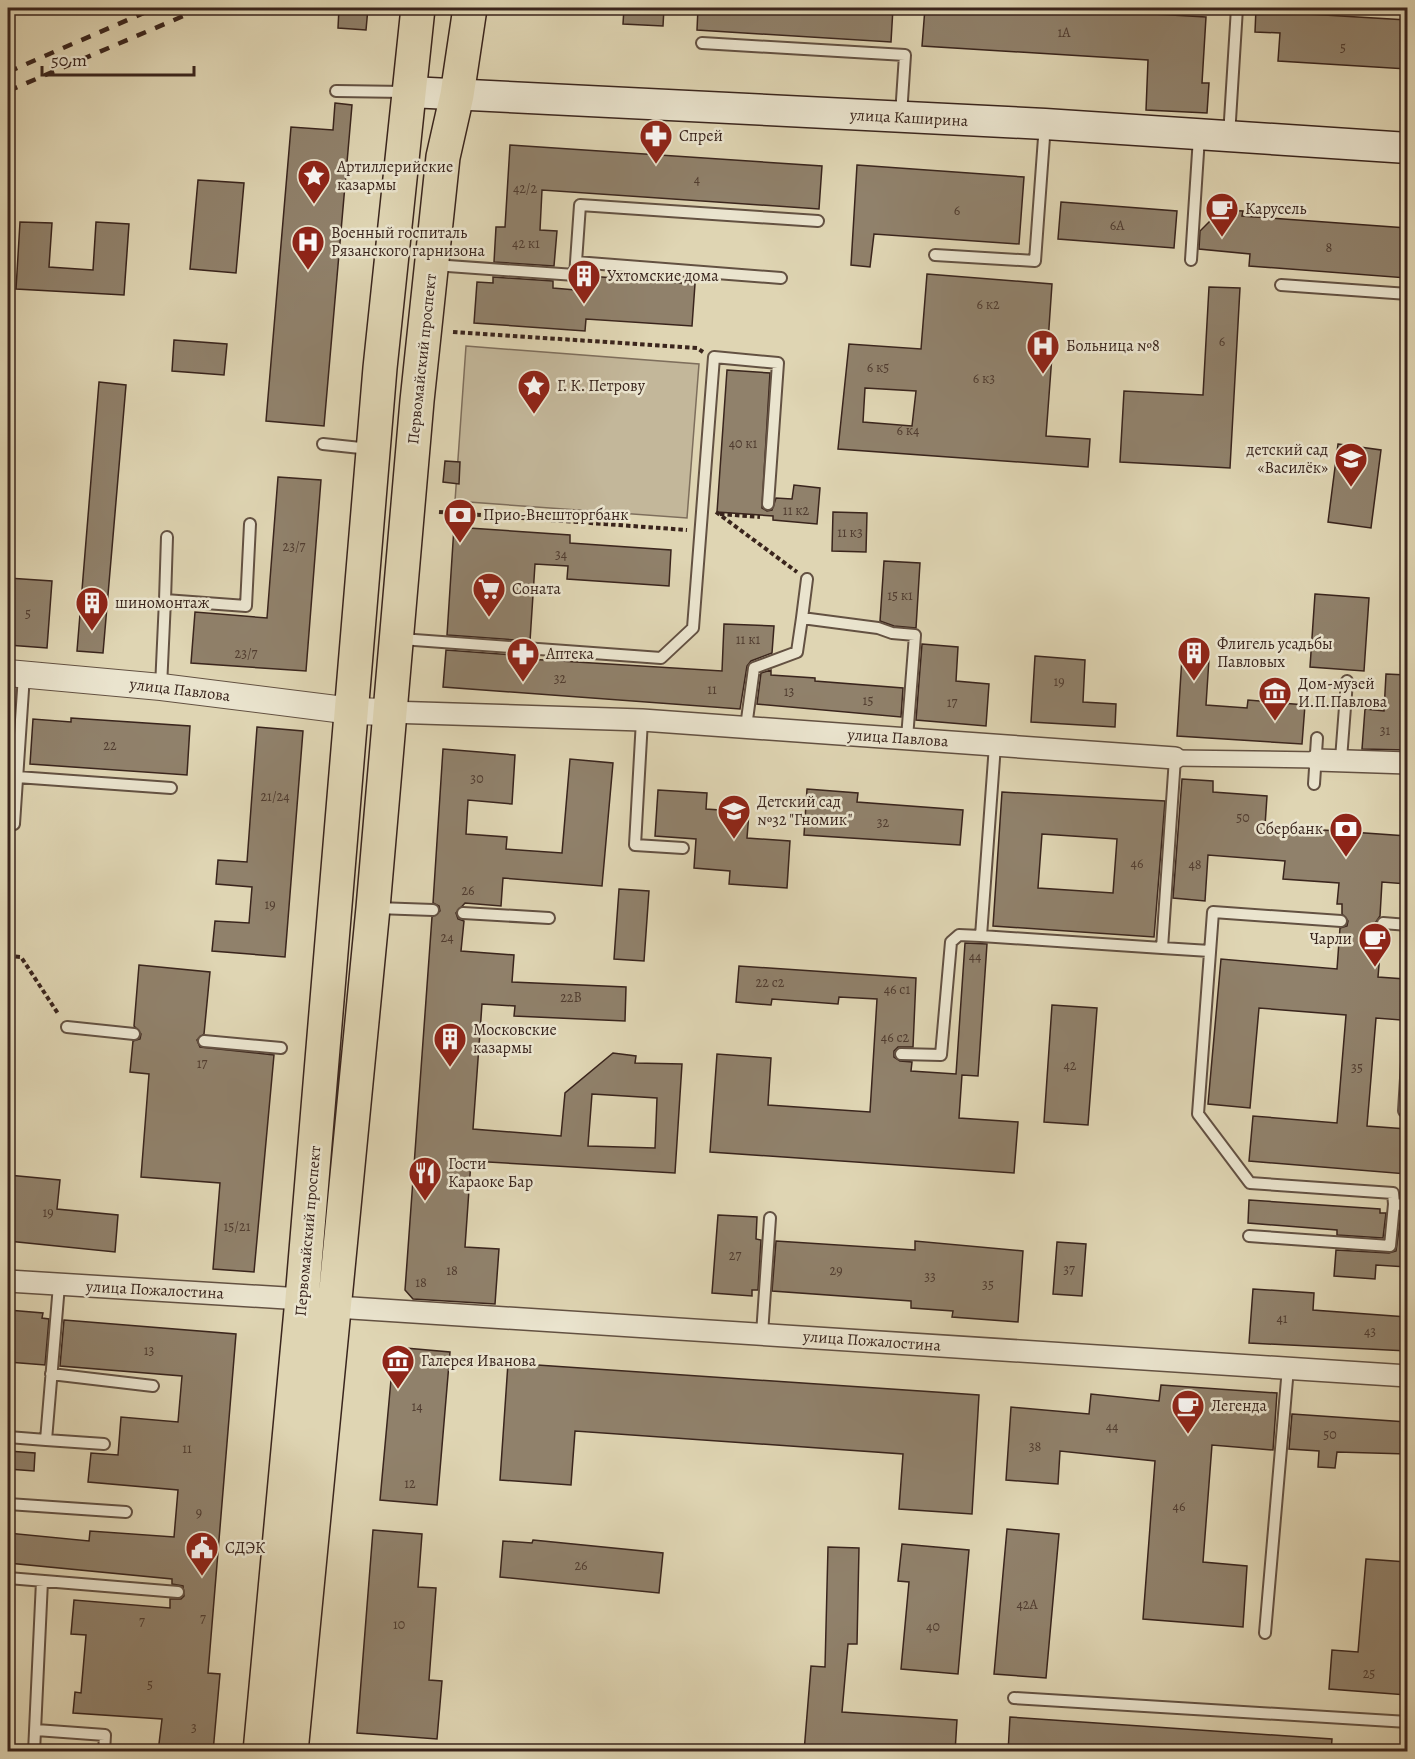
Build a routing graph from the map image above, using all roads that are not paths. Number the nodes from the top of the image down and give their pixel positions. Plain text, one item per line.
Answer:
1 (418, 8) edge
2 (470, 8) edge
3 (1237, 8) edge
4 (702, 43) dead end
5 (336, 91) dead end
6 (410, 92) junction
7 (457, 95) junction
8 (901, 118) junction
9 (1045, 124) junction
10 (1214, 135) junction
11 (1407, 148) edge
12 (818, 221) dead end
13 (935, 255) dead end
14 (1191, 260) dead end
15 (576, 262) junction
16 (433, 264) junction
17 (781, 278) dead end
18 (1281, 285) dead end
19 (1407, 294) edge
20 (323, 444) dead end
21 (373, 450) junction
22 (768, 504) dead end
23 (250, 524) dead end
24 (167, 537) dead end
25 (807, 579) road end
26 (165, 600) junction
27 (802, 618) junction
28 (396, 639) junction
29 (16, 674) edge
30 (1347, 681) dead end
31 (161, 687) junction
32 (352, 711) junction
33 (388, 712) junction
34 (642, 720) junction
35 (746, 727) junction
36 (907, 738) junction
37 (1317, 738) dead end
38 (995, 745) junction
39 (1175, 758) junction
40 (1341, 759) junction
41 (1317, 760) junction
42 (1407, 763) edge
43 (17, 777) junction
44 (1314, 784) dead end
45 (171, 788) dead end
46 (8, 823) edge
47 (683, 848) dead end
48 (373, 908) junction
49 (433, 910) dead end
50 (463, 913) dead end
51 (549, 918) dead end
52 (1341, 921) dead end
53 (1383, 923) dead end
54 (1407, 925) edge
55 (981, 936) junction
56 (1162, 948) junction
57 (1210, 951) junction
58 (67, 1027) road end
59 (134, 1034) dead end
60 (204, 1041) dead end
61 (281, 1048) dead end
62 (901, 1053) dead end
63 (1407, 1061) edge
64 (1404, 1111) dead end
65 (1394, 1204) junction
66 (1407, 1205) edge
67 (770, 1218) dead end
68 (1249, 1236) dead end
69 (8, 1281) edge
70 (58, 1285) junction
71 (302, 1299) junction
72 (336, 1307) junction
73 (762, 1334) junction
74 (1288, 1368) junction
75 (51, 1374) junction
76 (1407, 1376) edge
77 (153, 1386) dead end
78 (8, 1437) edge
79 (46, 1440) junction
80 (104, 1444) dead end
81 (8, 1504) edge
82 (126, 1512) dead end
83 (8, 1578) edge
84 (42, 1581) junction
85 (178, 1592) dead end
86 (1265, 1633) dead end
87 (1014, 1698) dead end
88 (1407, 1722) edge
89 (36, 1730) junction
90 (34, 1752) edge
91 (104, 1752) edge
92 (260, 1752) edge
93 (291, 1752) edge

1 - 6 main road, Первомайский проспект
2 - 7 main road, Первомайский проспект
3 - 10 lane
4 - 8 lane
5 - 6 lane
6 - 7 main road, улица Каширина
6 - 21 main road, Первомайский проспект
7 - 8 main road, улица Каширина
7 - 16 main road, Первомайский проспект
8 - 9 main road, улица Каширина
9 - 10 main road, улица Каширина
9 - 13 lane
10 - 11 main road, улица Каширина
10 - 14 lane
12 - 15 lane
15 - 16 lane
15 - 17 lane
16 - 28 main road, Первомайский проспект
18 - 19 lane
20 - 21 lane
21 - 32 main road, Первомайский проспект
22 - 28 lane
23 - 26 lane
24 - 26 lane
25 - 27 lane
26 - 31 lane
27 - 35 lane
27 - 36 lane
28 - 33 main road, Первомайский проспект
29 - 31 street, улица Павлова
29 - 43 lane
30 - 40 lane
31 - 32 street, улица Павлова
32 - 33 street
32 - 71 main road, Первомайский проспект
33 - 34 street, улица Павлова
33 - 48 main road, Первомайский проспект
34 - 35 street, улица Павлова
34 - 47 lane
35 - 36 street, улица Павлова
36 - 38 street, улица Павлова
37 - 41 lane
38 - 39 street, улица Павлова
38 - 55 lane
39 - 41 street, улица Павлова
39 - 56 lane
40 - 41 street, улица Павлова
40 - 42 street, улица Павлова
41 - 44 lane
43 - 45 lane
43 - 46 lane
48 - 49 lane
48 - 72 main road, Первомайский проспект
50 - 51 lane
52 - 57 lane
53 - 54 lane
55 - 56 lane
55 - 62 lane
56 - 57 lane
57 - 65 lane
58 - 59 lane
60 - 61 lane
63 - 64 lane
65 - 66 lane
65 - 68 lane
67 - 73 lane
69 - 70 street, улица Пожалостина
70 - 71 street, улица Пожалостина
70 - 75 lane
71 - 92 main road, Первомайский проспект
72 - 73 street, улица Пожалостина
72 - 93 main road, Первомайский проспект
73 - 74 street, улица Пожалостина
74 - 76 street, улица Пожалостина
74 - 86 lane
75 - 77 lane
75 - 79 lane
78 - 79 lane
79 - 80 lane
81 - 82 lane
83 - 84 lane
84 - 85 lane
84 - 89 lane
87 - 88 lane
89 - 90 lane
89 - 91 lane

